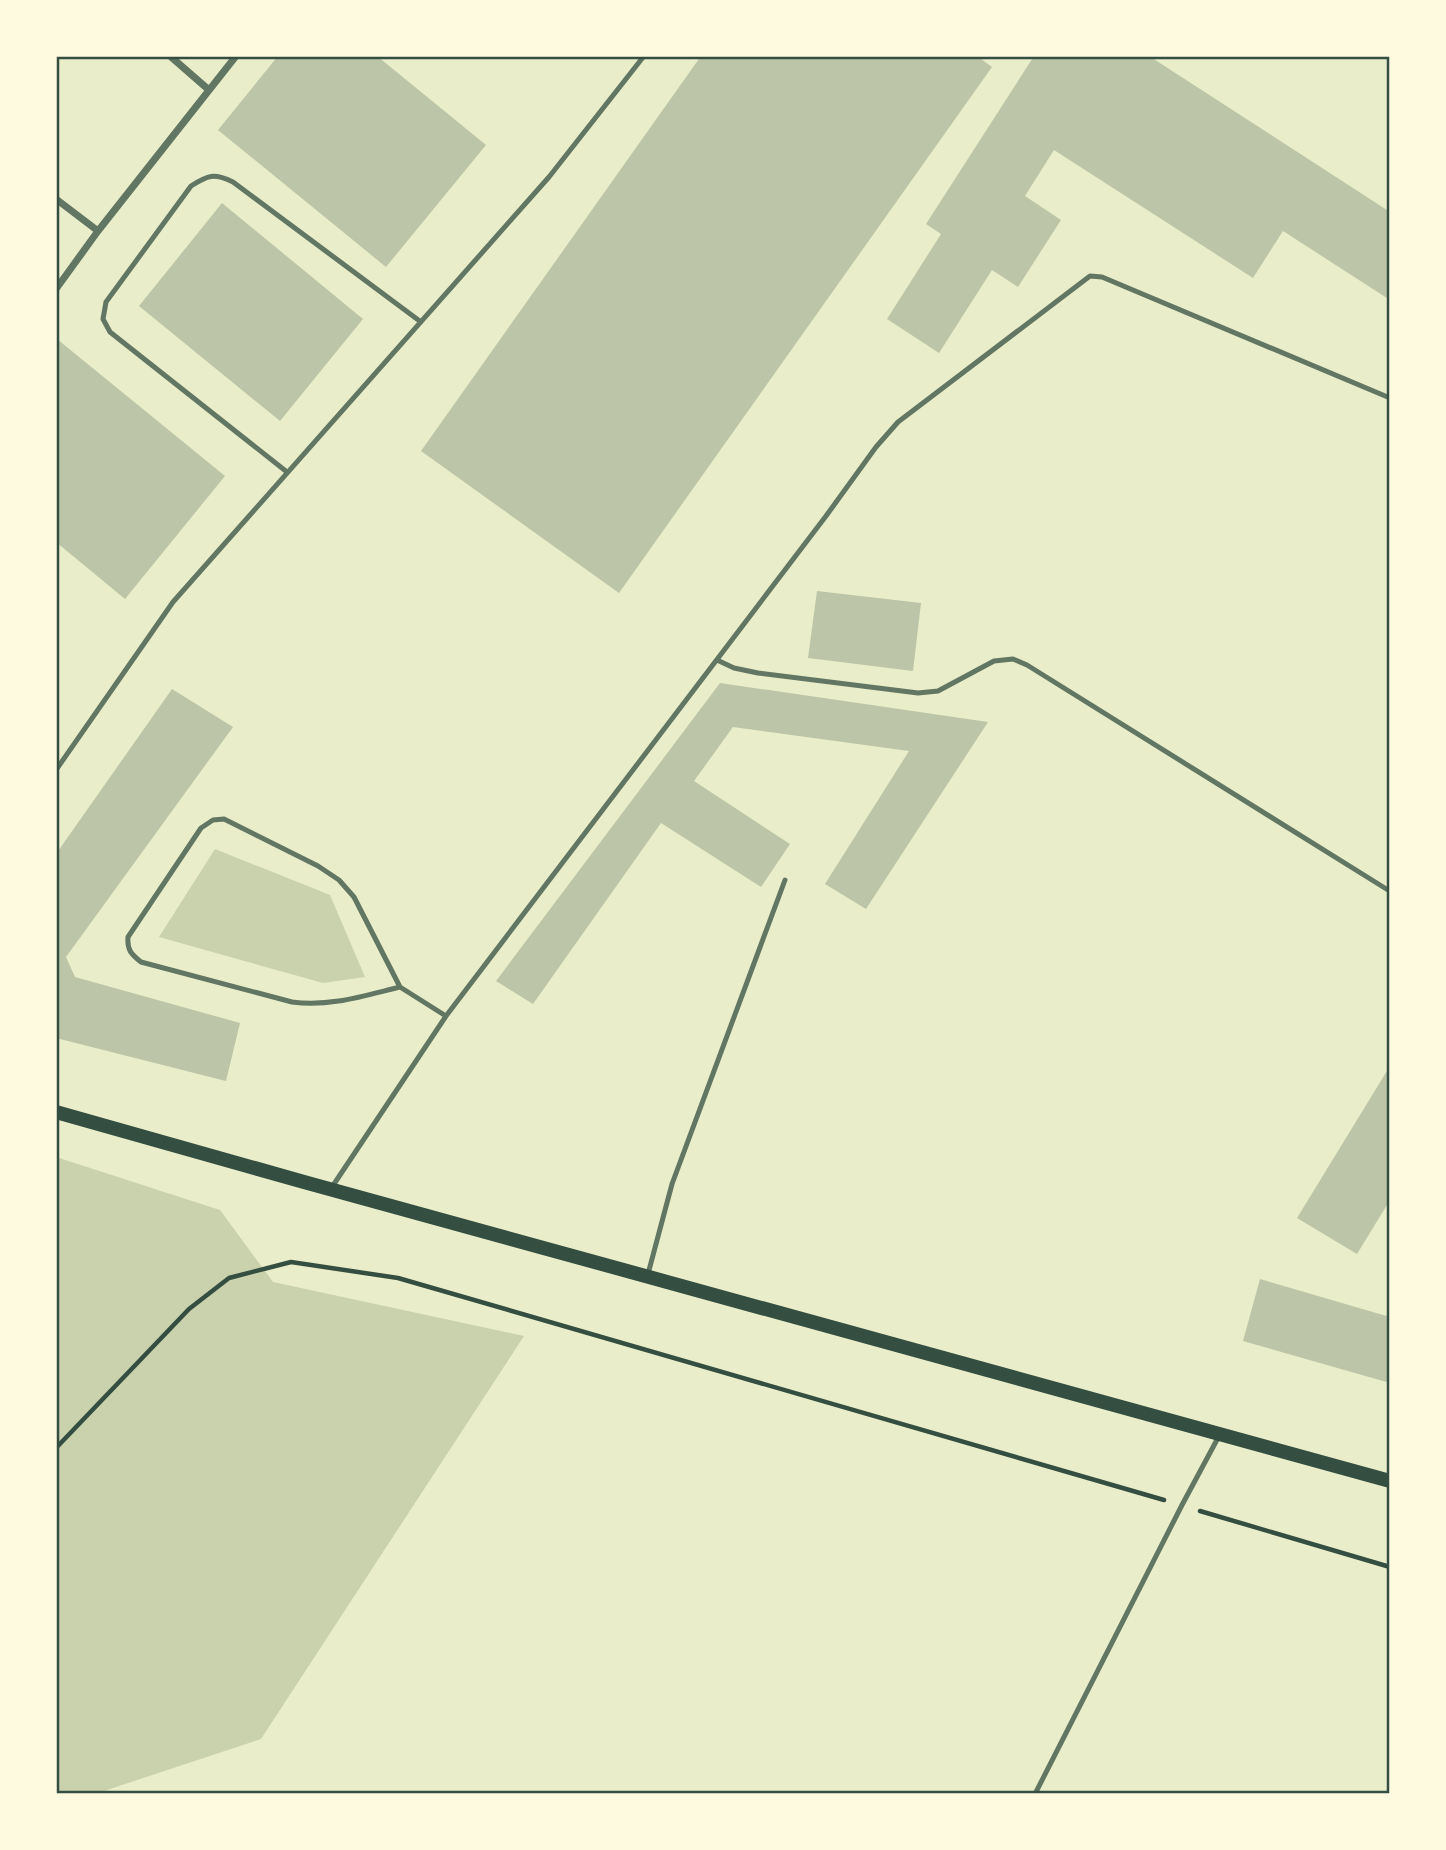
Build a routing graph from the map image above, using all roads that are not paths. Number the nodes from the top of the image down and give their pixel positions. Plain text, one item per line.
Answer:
1 (170, 56) edge
2 (236, 56) edge
3 (644, 56) edge
4 (209, 90) junction
5 (56, 199) edge
6 (98, 231) junction
7 (56, 289) edge
8 (421, 321) junction
9 (1390, 398) edge
10 (288, 472) junction
11 (717, 660) junction
12 (56, 770) edge
13 (785, 880) dead end
14 (1388, 890) dead end
15 (400, 987) junction
16 (446, 1016) junction
17 (56, 1112) edge
18 (331, 1190) junction
19 (647, 1277) junction
20 (1220, 1434) junction
21 (1390, 1481) edge
22 (1035, 1794) edge

1 - 4 street
2 - 4 street
3 - 8 lane
4 - 6 street
5 - 6 street
6 - 7 street
8 - 10 lane
8 - 10 lane
9 - 11 lane
10 - 12 lane
11 - 14 lane
11 - 16 lane
13 - 19 lane
15 - 15 lane
15 - 16 lane
16 - 18 lane
17 - 18 main road
18 - 19 main road
19 - 20 main road
20 - 21 main road
20 - 22 lane

